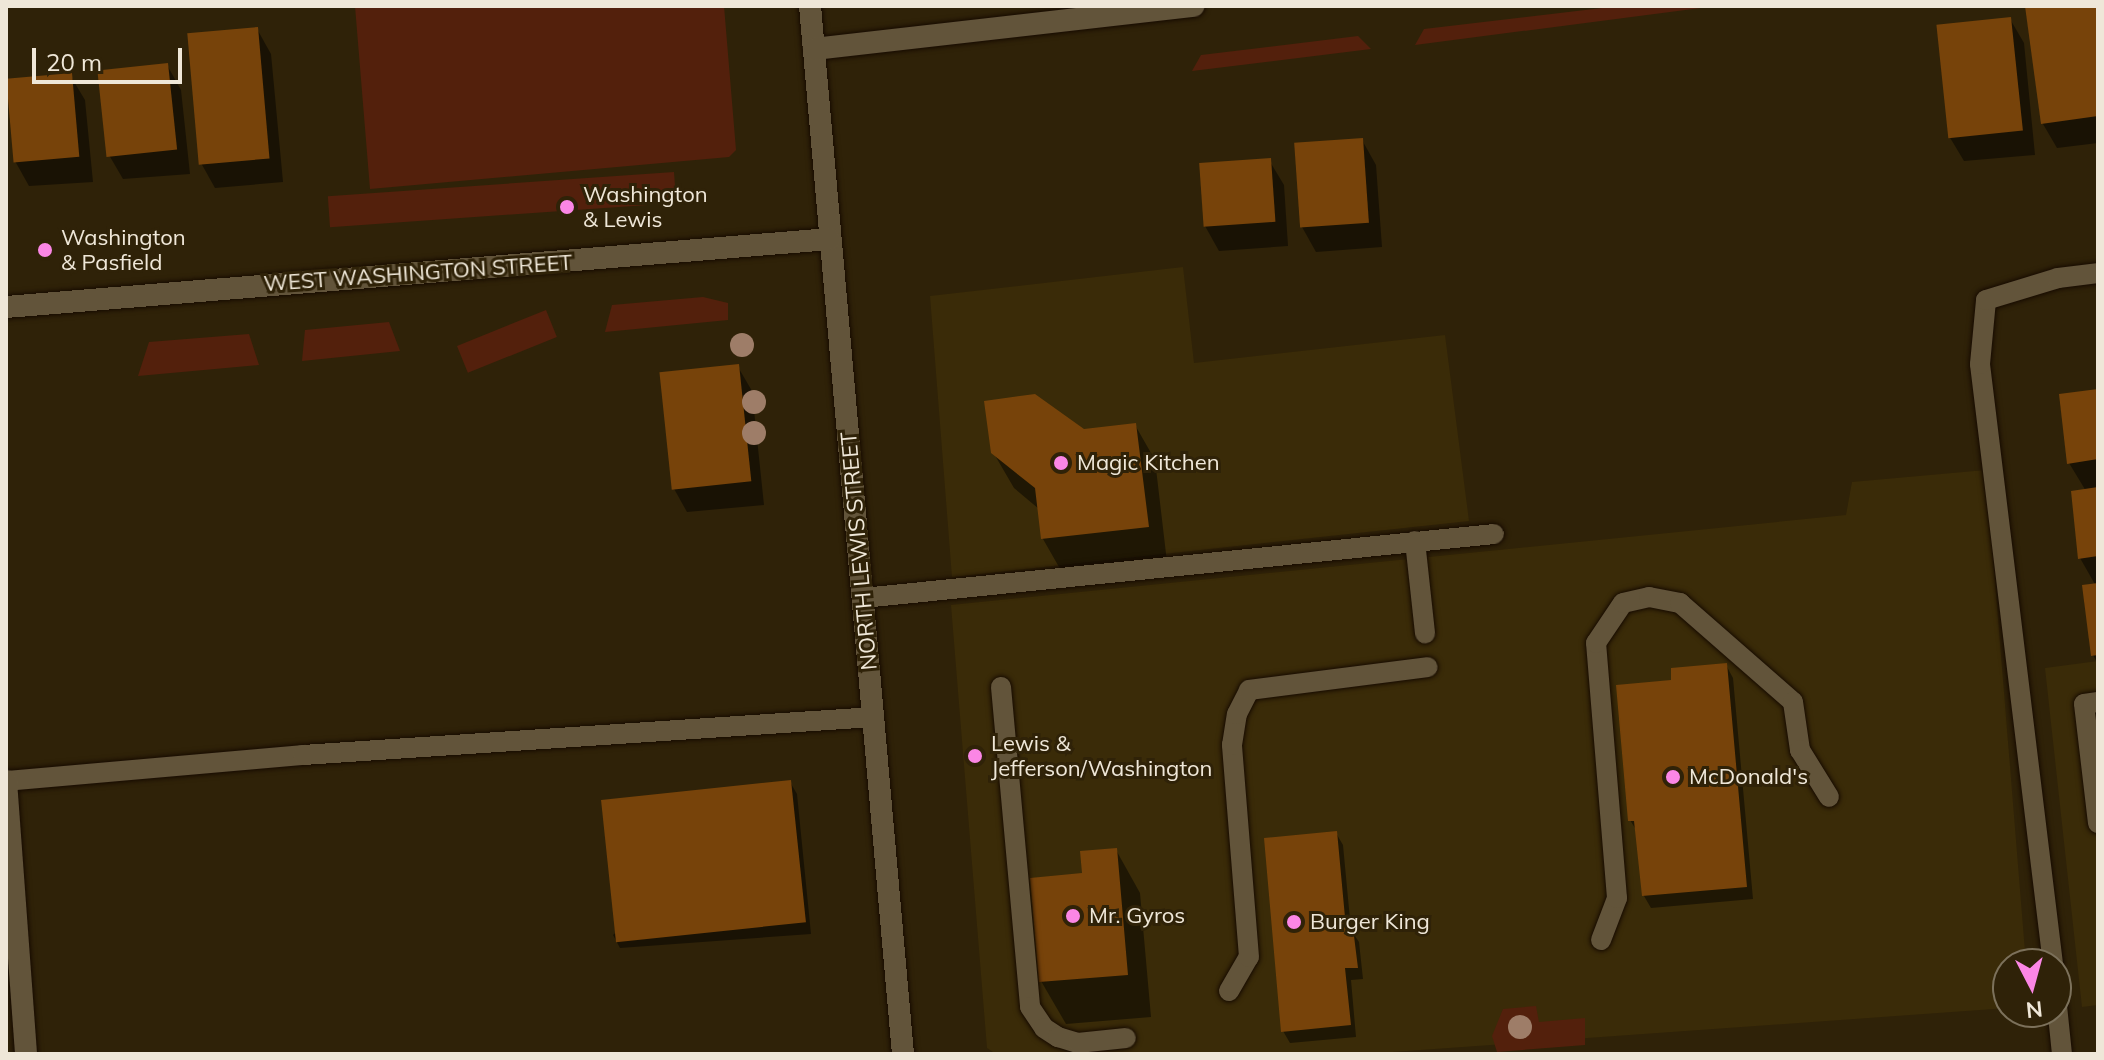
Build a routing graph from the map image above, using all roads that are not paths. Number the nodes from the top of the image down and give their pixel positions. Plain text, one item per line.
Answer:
1 (810, 6) edge
2 (1194, 6) edge
3 (814, 49) junction
4 (829, 239) junction
5 (2098, 273) edge
6 (6, 307) edge
7 (1494, 534) dead end
8 (1415, 541) junction
9 (863, 598) junction
10 (1425, 633) dead end
11 (1428, 667) dead end
12 (1001, 687) dead end
13 (2098, 702) edge
14 (874, 717) junction
15 (6, 781) edge
16 (1829, 797) dead end
17 (2098, 823) edge
18 (1601, 940) dead end
19 (2051, 948) edge
20 (1229, 991) dead end
21 (14, 1014) edge
22 (2059, 1028) edge
23 (1126, 1038) dead end
24 (26, 1054) edge
25 (903, 1054) edge
26 (2062, 1054) edge

1 - 3 street, NORTH LEWIS STREET
2 - 3 street
3 - 4 street, NORTH LEWIS STREET
4 - 6 street, WEST WASHINGTON STREET
4 - 9 street, NORTH LEWIS STREET
5 - 19 lane
7 - 8 lane
8 - 9 lane
8 - 10 lane
9 - 14 street, NORTH LEWIS STREET
11 - 20 lane
12 - 23 lane
13 - 17 lane
14 - 15 lane
14 - 25 street, NORTH LEWIS STREET
15 - 21 street
16 - 18 lane
21 - 24 street
22 - 26 lane

